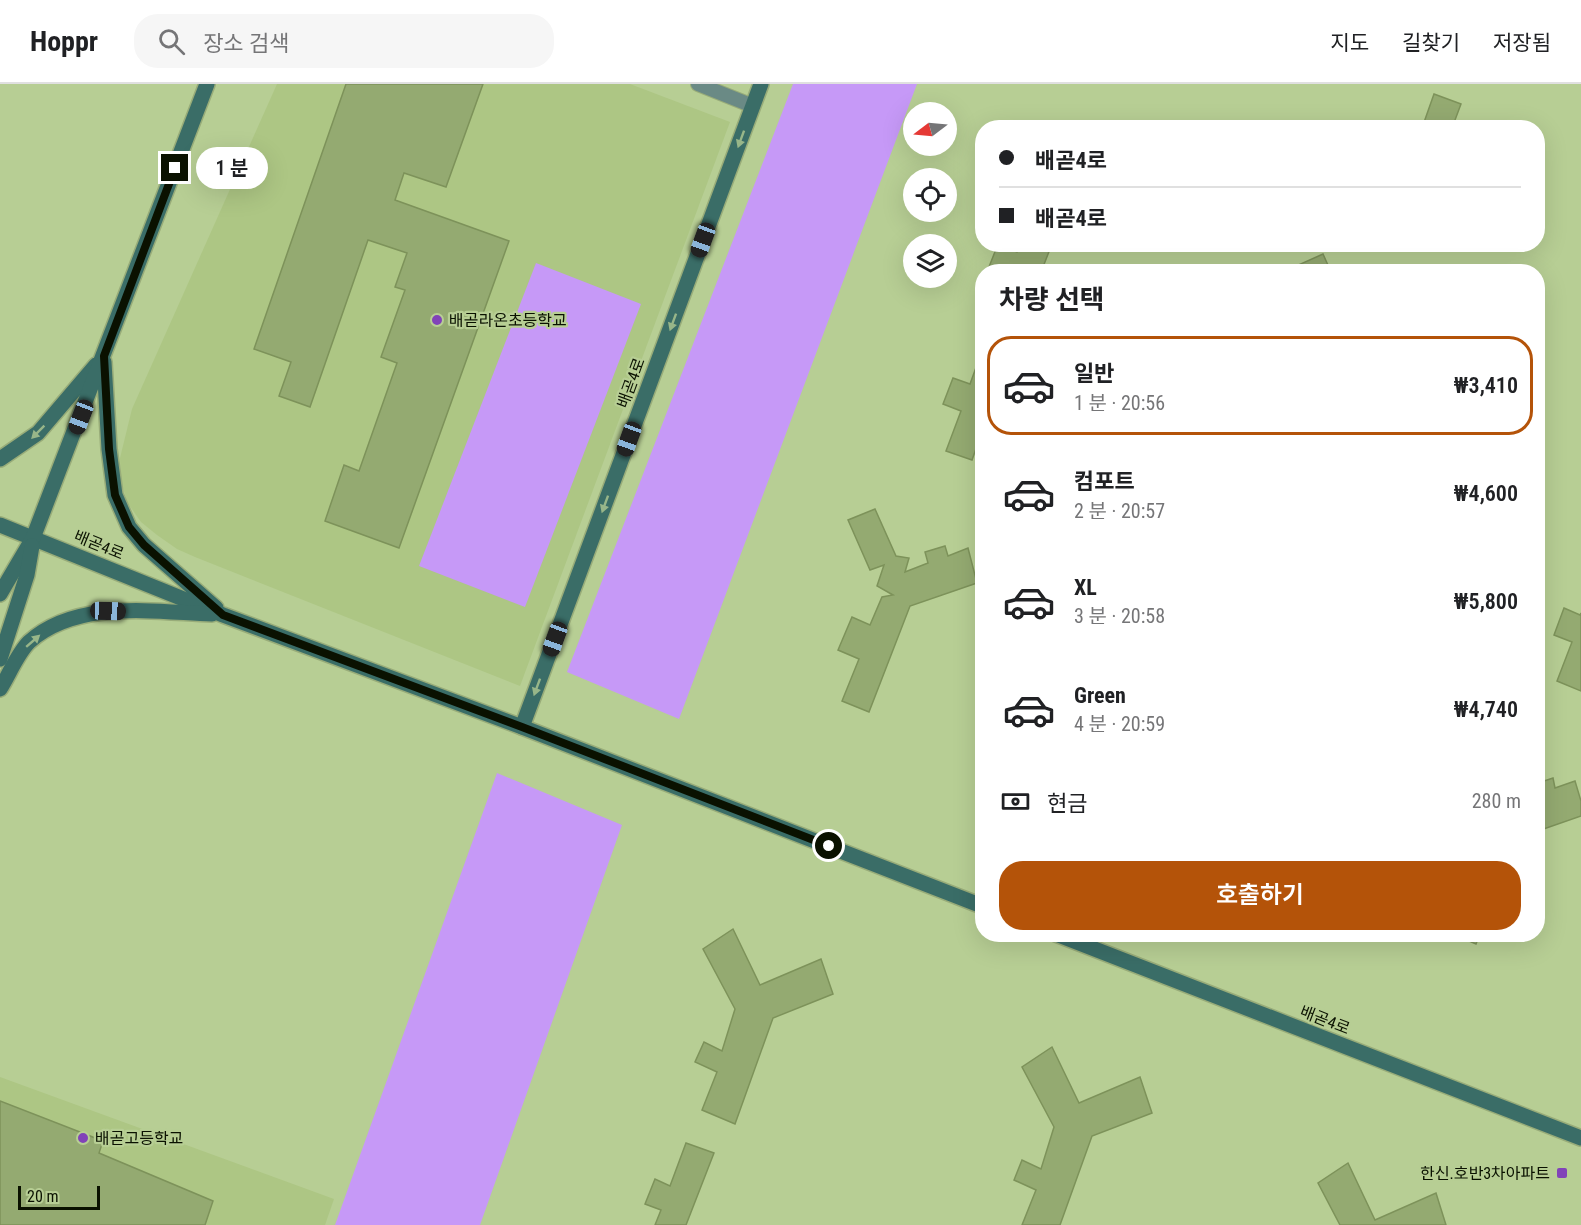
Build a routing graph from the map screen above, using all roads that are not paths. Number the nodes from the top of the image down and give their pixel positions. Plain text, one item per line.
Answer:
1 (207, 84) edge
2 (698, 84) edge
3 (761, 84) edge
4 (753, 106) junction
5 (104, 356) junction
6 (0, 459) edge
7 (0, 525) edge
8 (33, 538) junction
9 (0, 594) edge
10 (223, 615) junction
11 (0, 659) edge
12 (0, 689) edge
13 (522, 727) junction
14 (975, 903) edge
15 (1077, 942) edge
16 (1581, 1138) edge

1 - 5 main road
2 - 4 lane
3 - 4 main road, 배곧4로
4 -> 13 main road, 배곧4로
5 -> 6 main road
5 - 8 main road
5 - 10 main road
7 - 8 main road, 배곧4로
8 - 9 main road
8 - 10 main road, 배곧4로
8 - 11 main road
12 -> 10 main road
10 - 13 main road, 배곧4로
13 - 14 main road, 배곧4로
15 - 16 main road, 배곧4로

